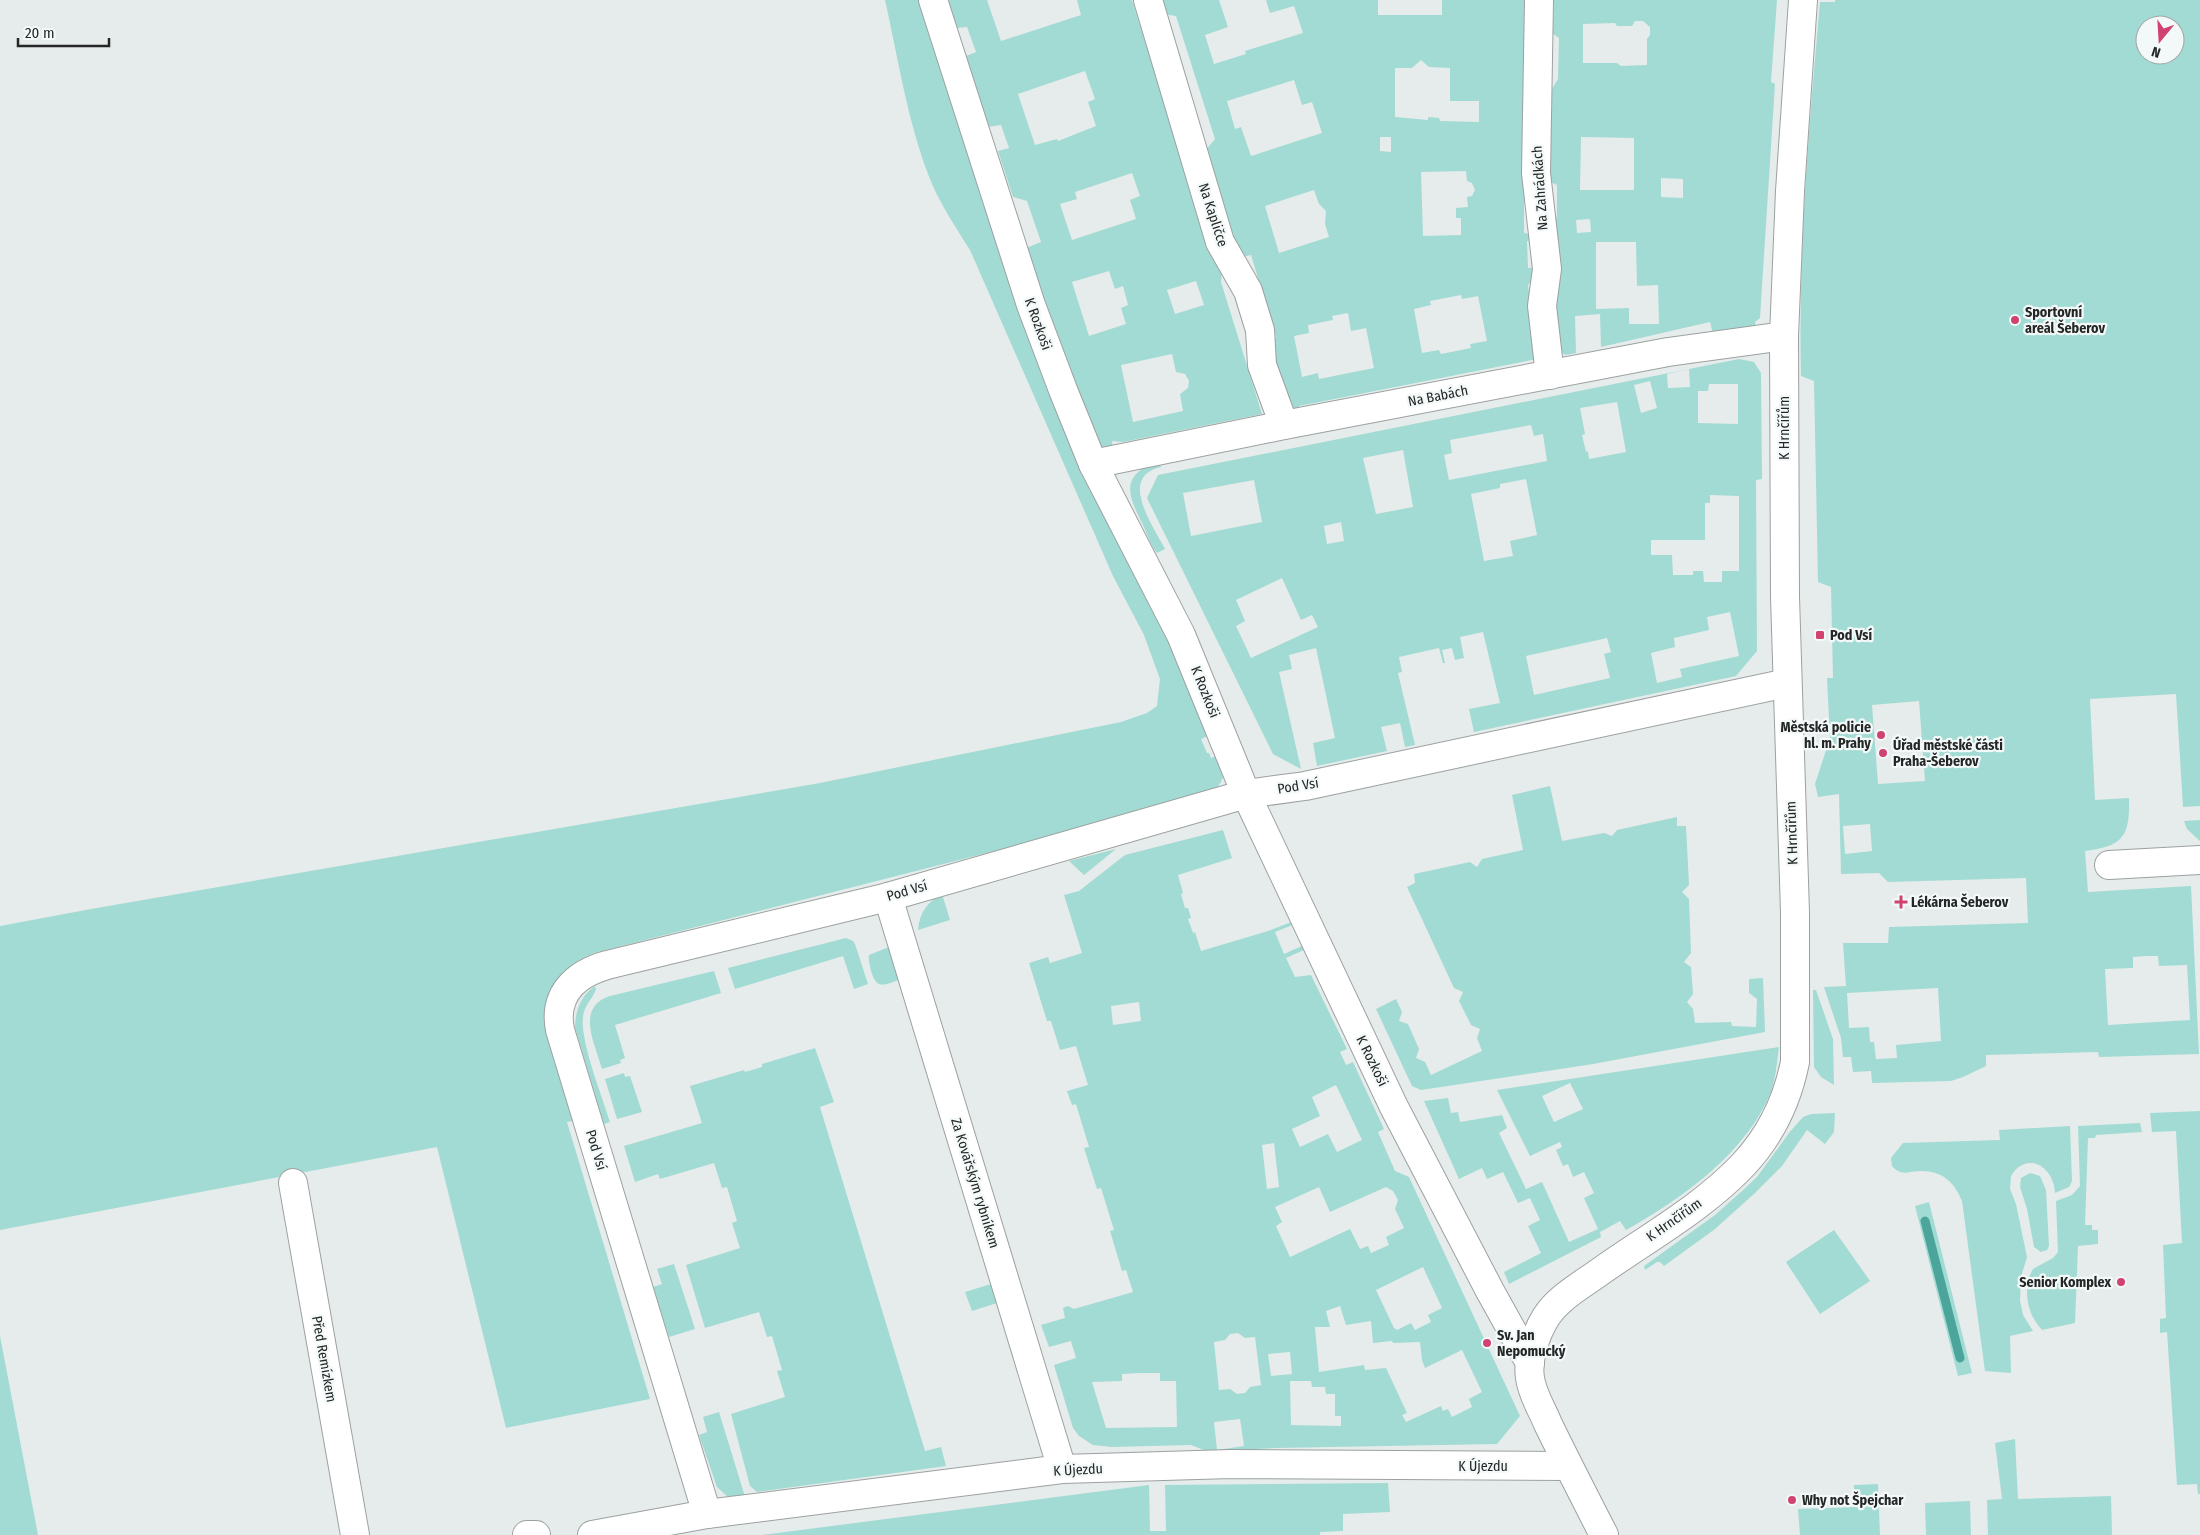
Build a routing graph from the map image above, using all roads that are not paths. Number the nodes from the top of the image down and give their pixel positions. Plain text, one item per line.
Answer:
1 (933, 0) edge
2 (1148, 0) edge
3 (1539, 0) edge
4 (1803, 0) edge
5 (1784, 336) junction
6 (1550, 374) junction
7 (1284, 424) junction
8 (1094, 464) junction
9 (1787, 683) junction
10 (1246, 794) junction
11 (2200, 860) edge
12 (2109, 864) dead end
13 (888, 897) junction
14 (293, 1183) dead end
15 (1530, 1363) junction
16 (1568, 1466) junction
17 (1062, 1470) junction
18 (706, 1514) junction
19 (355, 1535) edge
20 (528, 1535) edge
21 (536, 1535) edge
22 (592, 1535) edge
23 (1604, 1535) edge

1 - 8 street, K Rozkoši
2 - 7 street, Na Kapličce
3 - 6 street, Na Zahrádkách
4 - 5 street, K Hrnčířům
5 - 6 street, Na Babách
5 - 9 street, K Hrnčířům
6 - 7 street, Na Babách
7 - 8 street, Na Babách
8 - 10 street, K Rozkoši
9 - 10 street, Pod Vsí
9 - 15 street, K Hrnčířům
10 - 13 street, Pod Vsí
10 - 15 street, K Rozkoši
11 - 12 street
13 - 17 street, Za Kovářským rybníkem
13 - 18 street, Pod Vsí
14 - 19 street, Před Remízkem
15 - 16 street, K Hrnčířům
16 - 17 street, K Újezdu
16 - 23 street, K Hrnčířům
17 - 18 street, K Újezdu
18 - 22 street, K Újezdu
20 - 21 street

